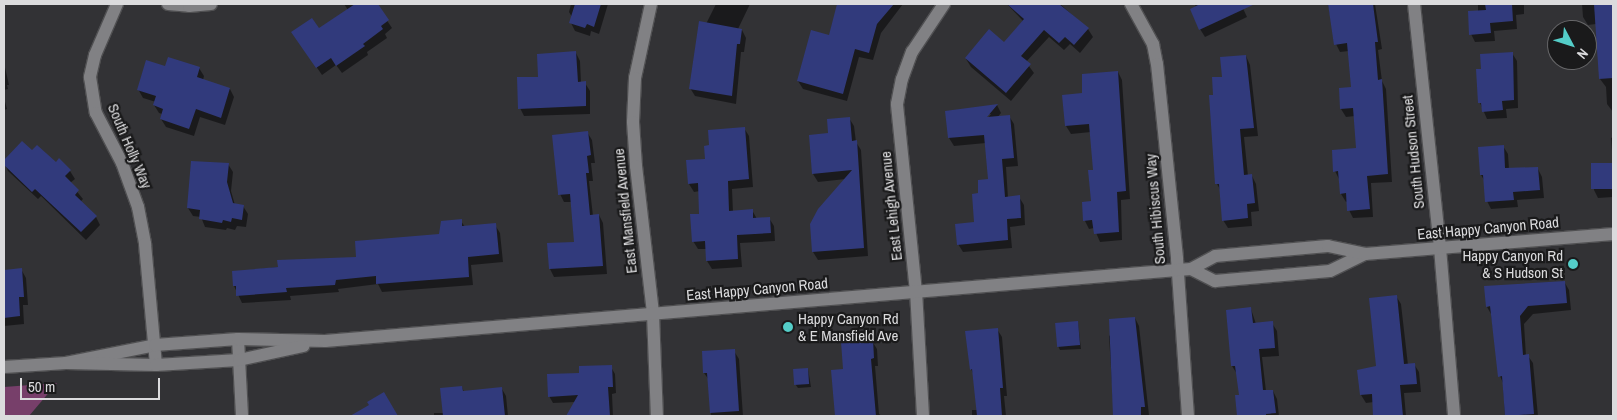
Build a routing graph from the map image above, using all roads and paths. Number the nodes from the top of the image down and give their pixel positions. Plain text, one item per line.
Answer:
1 (116, 4) edge
2 (168, 4) edge
3 (211, 4) edge
4 (650, 4) edge
5 (944, 4) edge
6 (1131, 4) edge
7 (1414, 4) edge
8 (1613, 234) edge
9 (1440, 248) junction
10 (1365, 254) junction
11 (1191, 269) junction
12 (1177, 270) junction
13 (916, 292) junction
14 (653, 314) junction
15 (238, 339) junction
16 (326, 341) junction
17 (155, 345) junction
18 (238, 360) junction
19 (66, 363) junction
20 (156, 365) junction
21 (4, 368) edge
22 (242, 416) edge
23 (657, 416) edge
24 (923, 416) edge
25 (1188, 416) edge
26 (1454, 416) edge

1 - 17 street, South Holly Way
2 - 3 street
4 - 14 street, East Mansfield Avenue
5 - 13 street, East Lehigh Avenue
6 - 12 street, South Hibiscus Way
7 - 9 street, South Hudson Street
8 - 9 street, East Happy Canyon Road
9 - 10 street, East Happy Canyon Road
9 - 26 street, South Hudson Street
10 - 11 street, East Happy Canyon Road
10 - 11 street, East Happy Canyon Road
11 - 12 street, East Happy Canyon Road
12 - 13 street, East Happy Canyon Road
12 - 25 street, South Hibiscus Way
13 - 14 street, East Happy Canyon Road
13 - 24 street, East Lehigh Avenue
14 - 16 street, East Happy Canyon Road
14 - 23 street, East Mansfield Avenue
15 - 16 street, East Happy Canyon Road
15 - 17 street, East Happy Canyon Road
15 - 18 street
16 - 18 street, East Happy Canyon Road
17 - 19 street, East Happy Canyon Road
17 - 20 street, South Holly Way
18 - 20 street, East Happy Canyon Road
18 - 22 street
19 - 20 street, East Happy Canyon Road
19 - 21 street, East Happy Canyon Road

